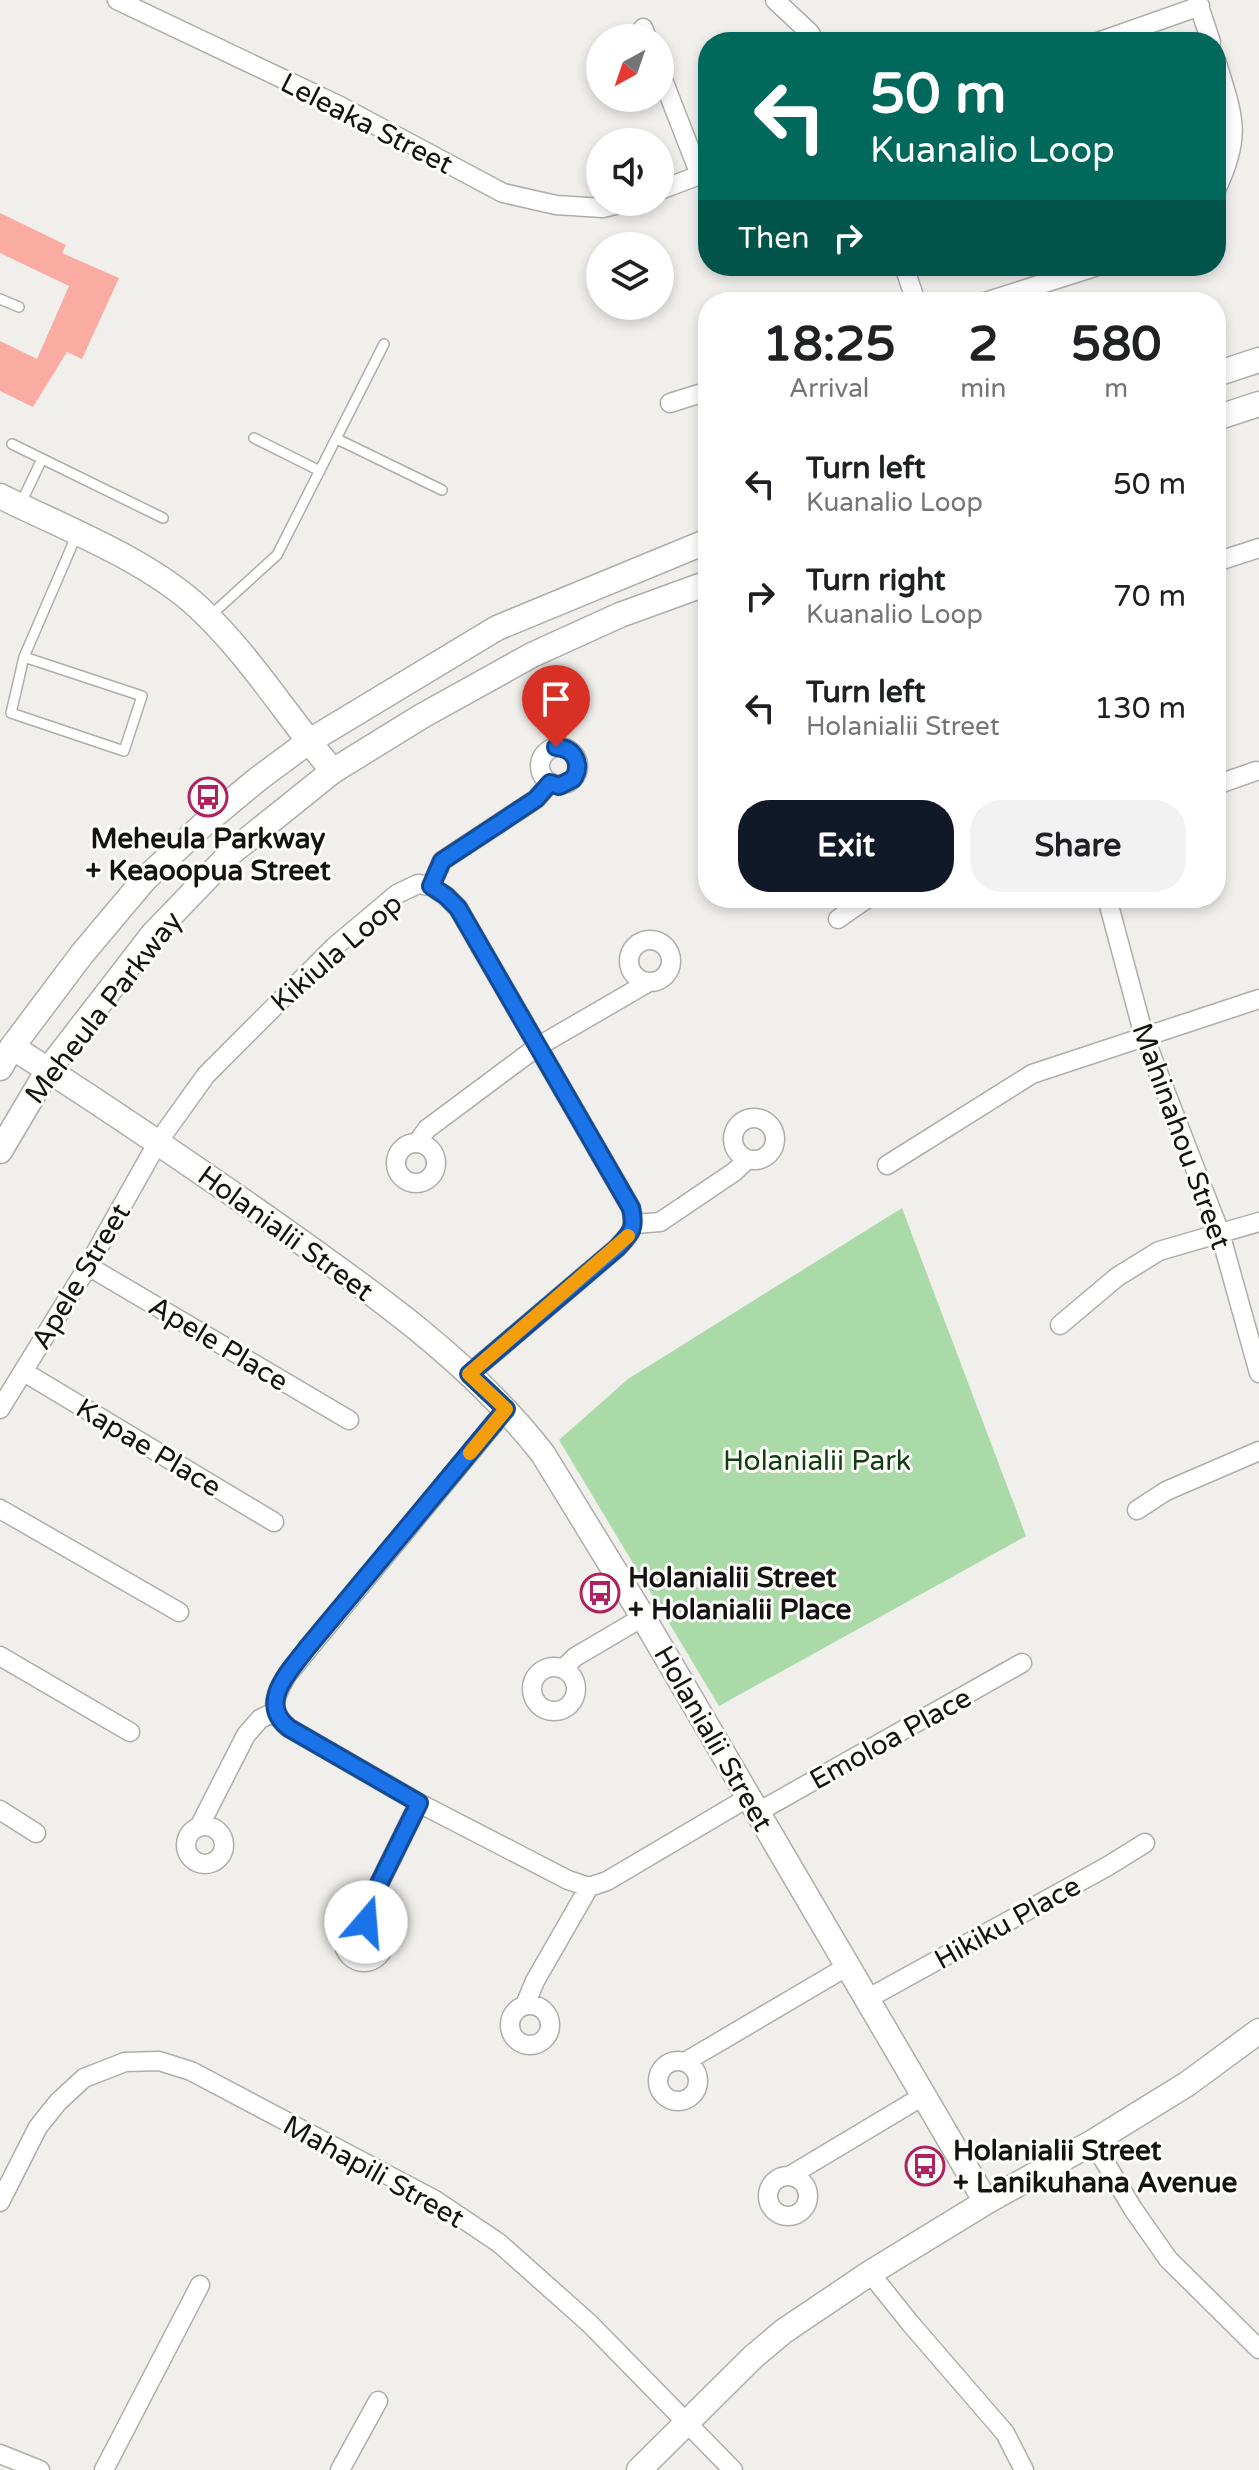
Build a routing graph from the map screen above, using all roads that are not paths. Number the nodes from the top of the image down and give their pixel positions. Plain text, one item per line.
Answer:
1 (117, 0) edge
2 (775, 0) edge
3 (1198, 3) edge
4 (809, 32) edge
5 (1124, 32) edge
6 (1208, 32) edge
7 (1226, 93) edge
8 (674, 104) edge
9 (698, 159) edge
10 (1226, 169) edge
11 (698, 175) edge
12 (674, 185) edge
13 (586, 207) edge
14 (1067, 276) edge
15 (1016, 292) edge
16 (0, 299) edge
17 (19, 307) dead end
18 (384, 344) dead end
19 (1259, 360) edge
20 (1226, 371) edge
21 (698, 394) edge
22 (670, 403) dead end
23 (1259, 404) edge
24 (1226, 415) edge
25 (254, 438) dead end
26 (337, 439) junction
27 (12, 444) dead end
28 (42, 459) junction
29 (320, 471) junction
30 (442, 490) dead end
31 (10, 501) edge
32 (163, 518) dead end
33 (77, 534) junction
34 (698, 545) edge
35 (1259, 548) edge
36 (1226, 559) edge
37 (698, 587) edge
38 (208, 617) junction
39 (24, 657) junction
40 (308, 742) junction
41 (333, 771) junction
42 (1256, 771) dead end
43 (1226, 782) edge
44 (550, 783) dead end
45 (431, 886) junction
46 (854, 908) edge
47 (1110, 908) edge
48 (838, 919) dead end
49 (649, 982) dead end
50 (1259, 999) edge
51 (1144, 1036) junction
52 (537, 1047) junction
53 (4, 1052) edge
54 (48, 1070) junction
55 (158, 1142) junction
56 (417, 1143) dead end
57 (0, 1151) edge
58 (748, 1159) dead end
59 (887, 1165) dead end
60 (1259, 1222) edge
61 (635, 1224) junction
62 (1220, 1233) junction
63 (88, 1266) junction
64 (1060, 1325) dead end
65 (24, 1372) junction
66 (1259, 1373) edge
67 (469, 1374) junction
68 (0, 1409) edge
69 (506, 1409) junction
70 (349, 1420) dead end
71 (1259, 1451) edge
72 (0, 1509) edge
73 (1137, 1510) dead end
74 (274, 1522) dead end
75 (179, 1612) dead end
76 (643, 1617) junction
77 (0, 1656) edge
78 (1022, 1663) dead end
79 (563, 1669) dead end
80 (276, 1711) junction
81 (130, 1732) dead end
82 (419, 1803) junction
83 (754, 1804) junction
84 (0, 1810) edge
85 (199, 1827) dead end
86 (36, 1833) dead end
87 (1145, 1843) dead end
88 (589, 1887) junction
89 (364, 1922) dead end
90 (848, 1966) junction
91 (867, 1999) junction
92 (525, 2005) dead end
93 (1259, 2031) edge
94 (685, 2062) dead end
95 (923, 2096) junction
96 (1093, 2142) junction
97 (791, 2175) dead end
98 (0, 2202) edge
99 (986, 2202) junction
100 (870, 2273) junction
101 (200, 2285) dead end
102 (1259, 2349) edge
103 (378, 2401) dead end
104 (687, 2424) junction
105 (0, 2454) edge
106 (40, 2470) edge
107 (104, 2470) edge
108 (340, 2470) edge
109 (639, 2470) edge
110 (733, 2470) edge
111 (1024, 2470) edge

1 - 13 street, Leleaka Street
2 - 4 street
3 - 5 street
3 - 6 street
7 - 10 street
8 - 9 street
11 - 12 street
14 - 15 street
16 - 17 lane
18 - 26 lane
19 - 20 street
21 - 22 street
23 - 24 street
25 - 29 lane
26 - 29 lane
26 - 30 lane
27 - 28 lane
28 - 31 lane
28 - 32 lane
29 - 38 lane
31 - 33 street
33 - 38 street
33 - 39 lane
34 - 40 street, Meheula Parkway
35 - 36 street
37 - 41 street, Meheula Parkway
38 - 40 street
39 - 39 lane
40 - 41 street
40 - 53 street, Meheula Parkway
41 - 54 street, Meheula Parkway
42 - 43 street
44 - 45 street
45 - 52 street, Kikiula Loop
45 - 55 street, Kikiula Loop
46 - 48 street
47 - 51 street, Mahinahou Street
49 - 52 street
50 - 51 street
51 - 59 street
51 - 62 street, Mahinahou Street
52 - 56 street
52 - 61 street, Kikiula Loop
53 - 54 street, Holanialii Street
54 - 55 street, Holanialii Street
54 - 57 street, Meheula Parkway
55 - 63 street, Apele Street
55 - 67 street, Holanialii Street
58 - 61 street
60 - 62 street
61 - 67 street
62 - 64 street
62 - 66 street, Mahinahou Street
63 - 65 street, Apele Street
63 - 70 street, Apele Place
65 - 68 street, Apele Street
65 - 74 street, Kapae Place
67 - 69 street, Holanialii Street
69 - 76 street, Holanialii Street
69 - 80 street
71 - 73 street
72 - 75 street
76 - 79 street
76 - 83 street, Holanialii Street
77 - 81 street
78 - 83 street, Emoloa Place
80 - 82 street
80 - 85 street
82 - 88 street
82 - 89 street
83 - 88 street, Emoloa Place
83 - 90 street, Holanialii Street
84 - 86 street
87 - 91 street, Hikiku Place
88 - 92 street
90 - 91 street, Holanialii Street
90 - 94 street
91 - 95 street, Holanialii Street
93 - 96 street
95 - 97 street
95 - 99 street, Holanialii Street
96 - 99 street
96 - 102 street
98 - 104 street, Mahapili Street
99 - 100 street
100 - 104 street
100 - 111 street
101 - 107 street
103 - 108 street
104 - 109 street
104 - 110 street, Mahapili Street
105 - 106 street

